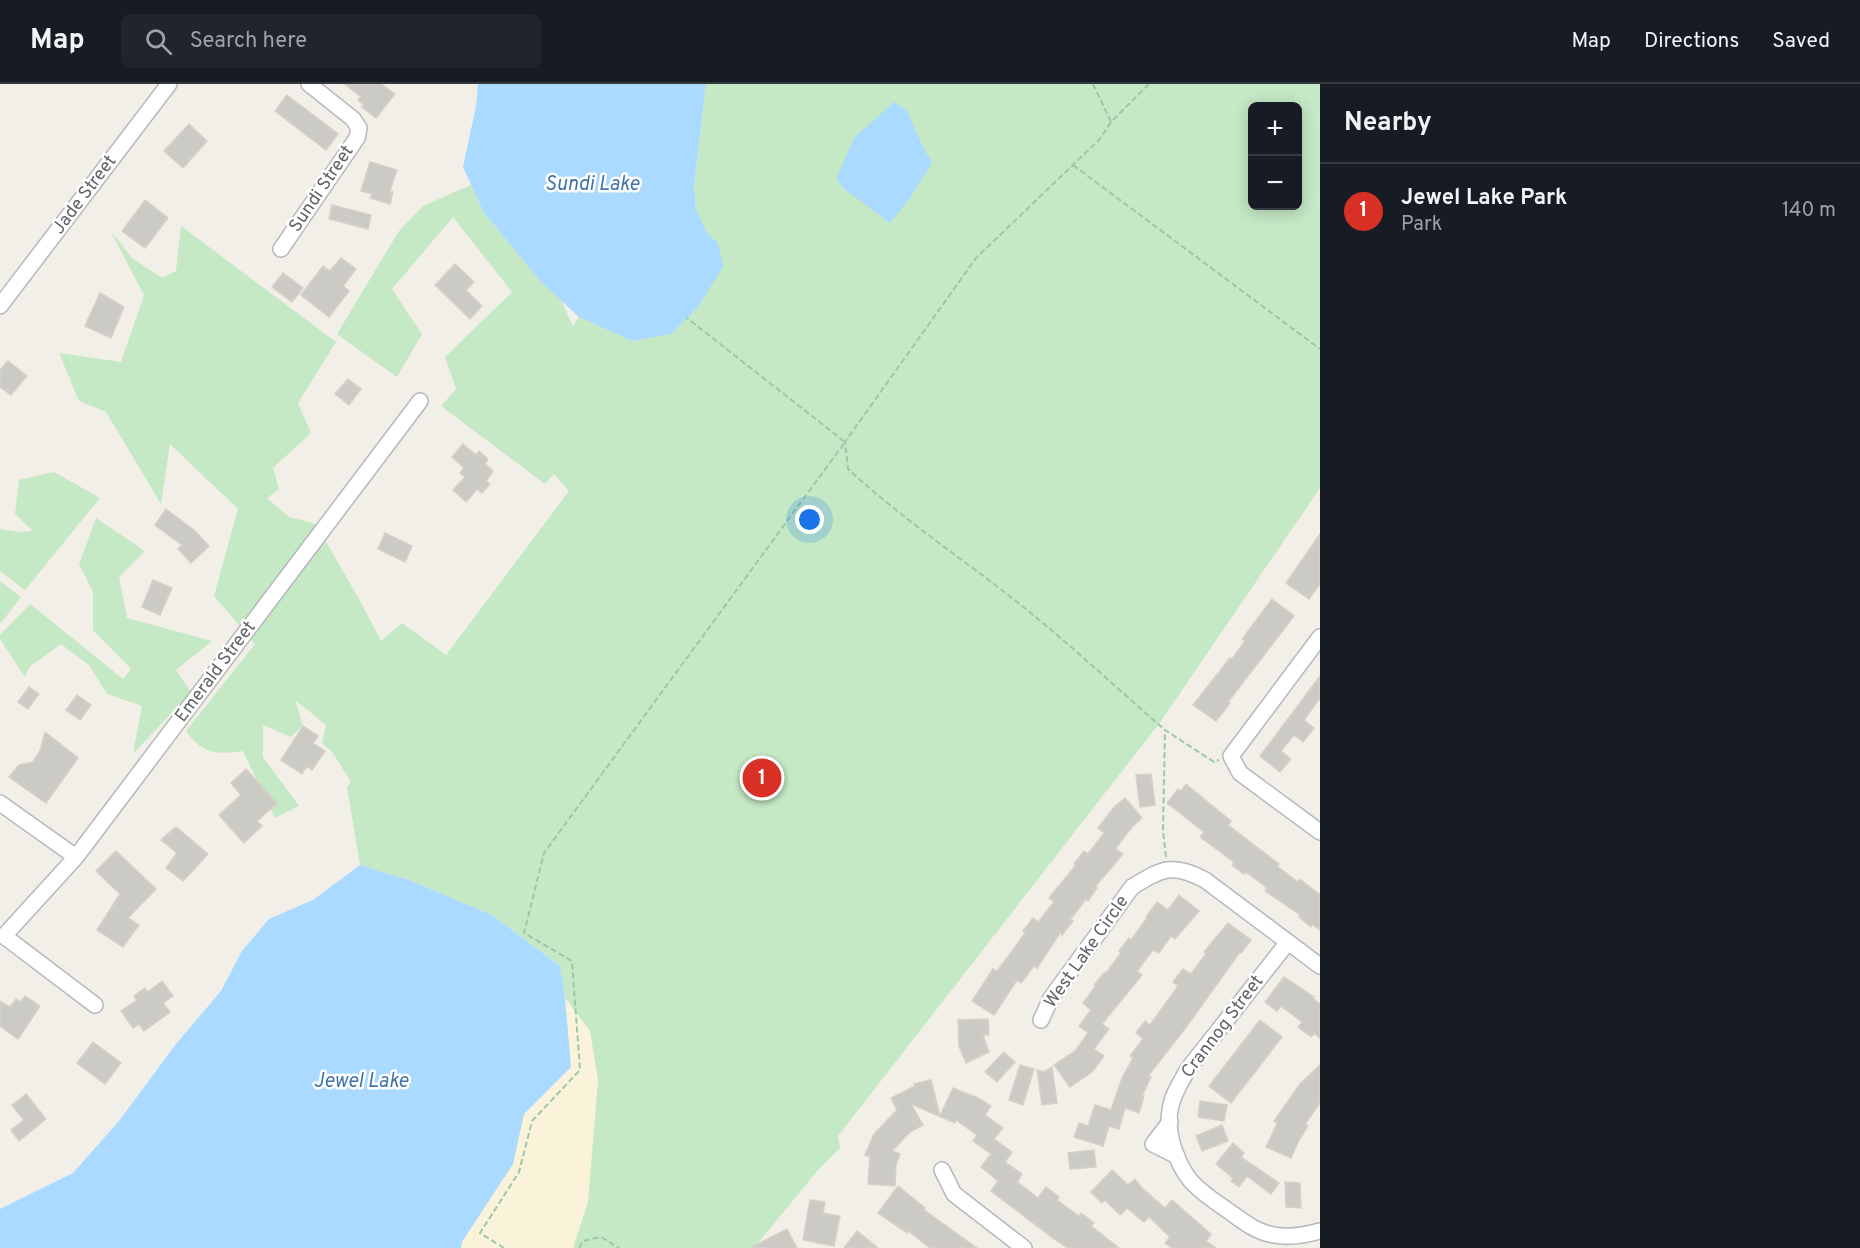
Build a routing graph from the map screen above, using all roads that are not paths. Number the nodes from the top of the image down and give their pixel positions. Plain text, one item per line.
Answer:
1 (169, 84) edge
2 (309, 84) edge
3 (281, 249) dead end
4 (0, 306) edge
5 (420, 401) dead end
6 (1320, 637) edge
7 (0, 804) edge
8 (1320, 832) edge
9 (76, 857) junction
10 (1287, 942) junction
11 (1320, 966) edge
12 (95, 1005) dead end
13 (1041, 1020) dead end
14 (942, 1170) dead end
15 (1320, 1231) edge
16 (1024, 1248) edge

1 - 4 street, Jade Street
2 - 3 street, Sundi Street
5 - 9 street, Emerald Street
6 - 8 street
7 - 9 street
9 - 12 street, Emerald Street
10 - 11 street
10 - 13 street, West Lake Circle
10 - 15 street, Crannog Street
14 - 16 street

